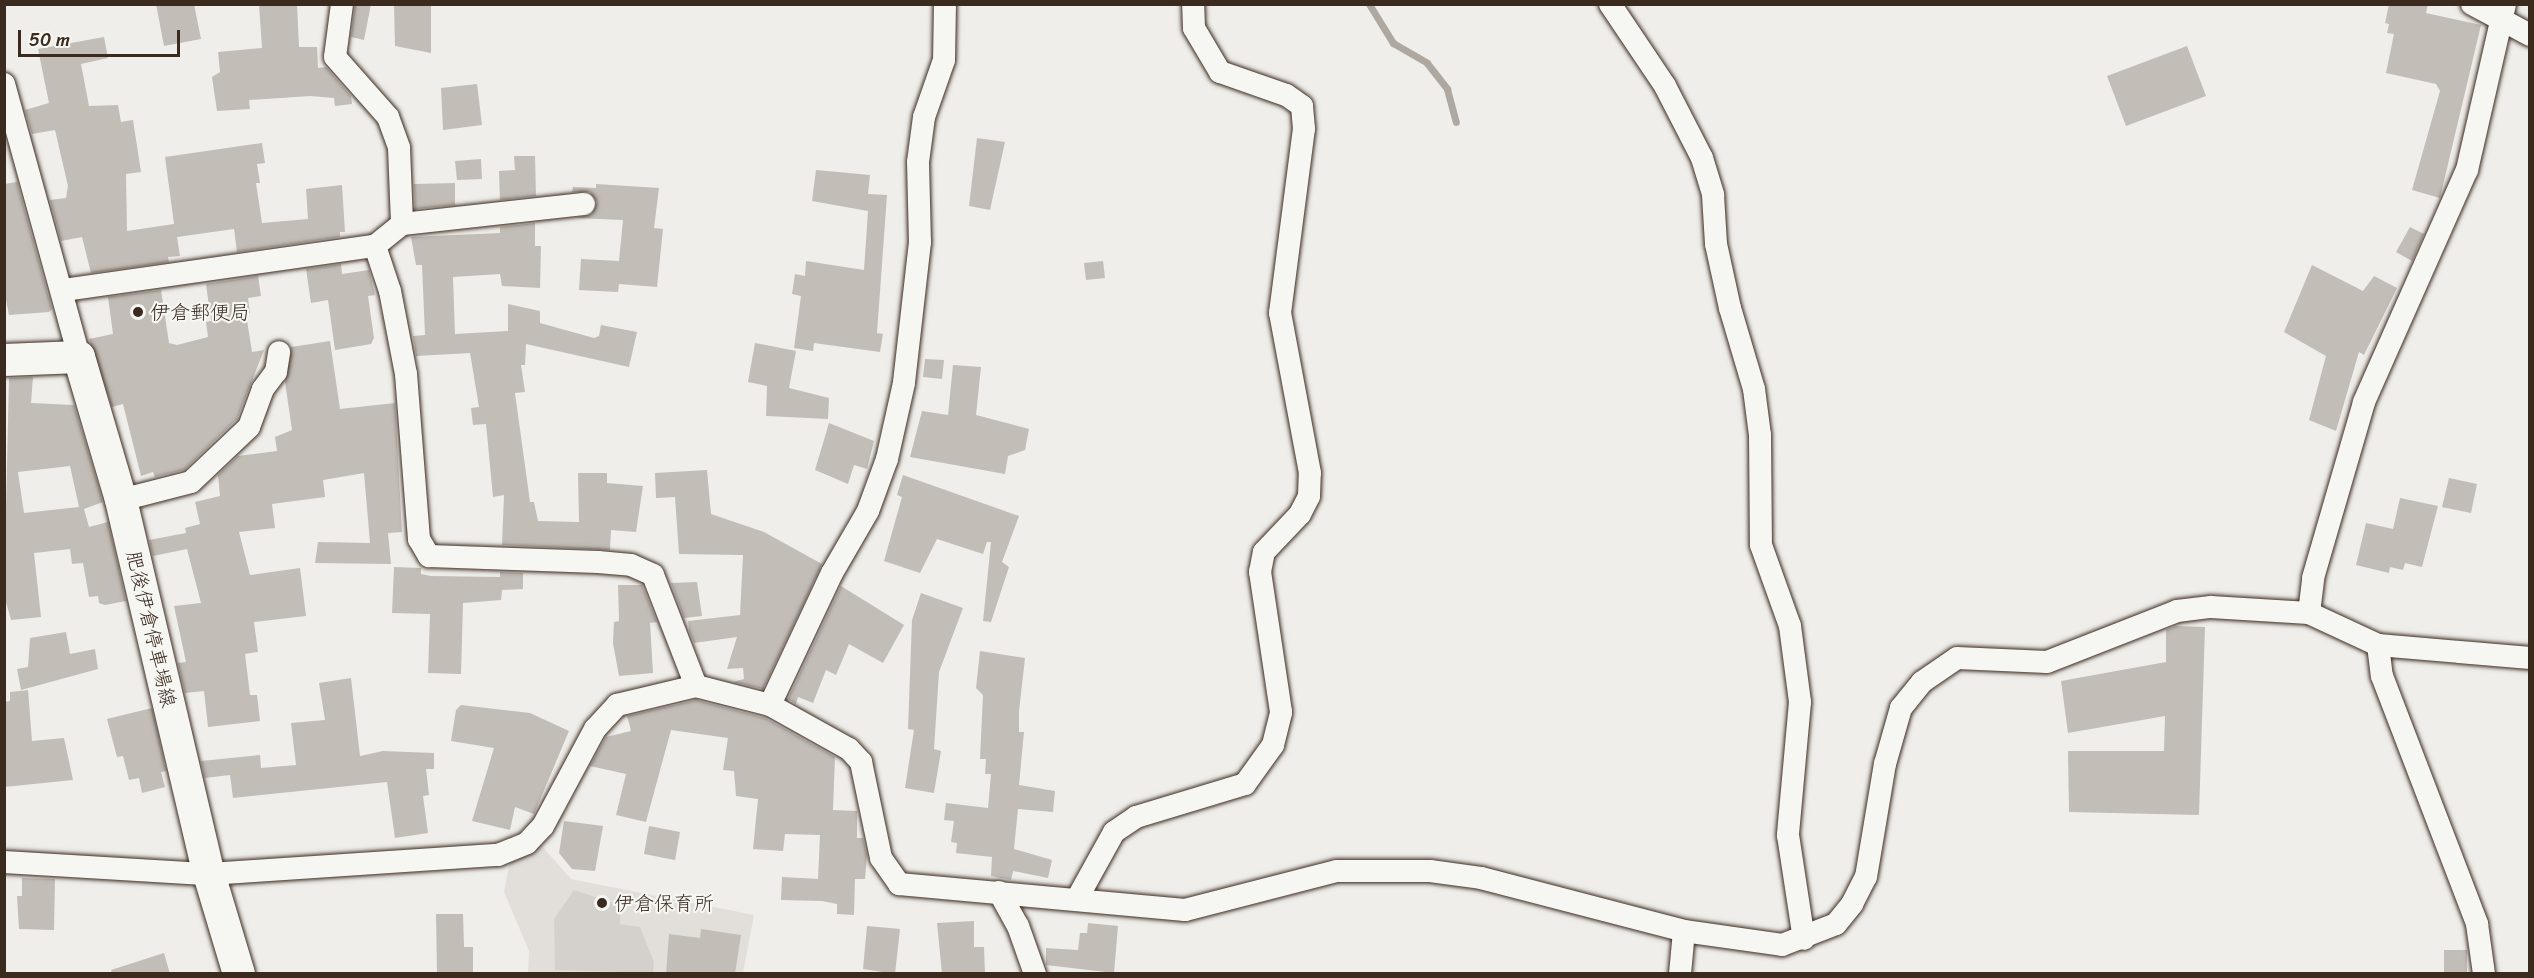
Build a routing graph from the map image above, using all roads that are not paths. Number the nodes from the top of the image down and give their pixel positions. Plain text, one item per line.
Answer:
1 (342, 4) edge
2 (945, 4) edge
3 (1194, 4) edge
4 (1610, 4) edge
5 (2472, 4) edge
6 (2503, 12) edge
7 (2529, 35) edge
8 (4, 84) edge
9 (584, 204) dead end
10 (402, 224) junction
11 (375, 246) junction
12 (64, 290) junction
13 (279, 352) dead end
14 (79, 357) junction
15 (4, 360) edge
16 (121, 500) junction
17 (2309, 613) junction
18 (2378, 645) junction
19 (2529, 658) edge
20 (696, 686) junction
21 (770, 705) junction
22 (4, 862) edge
23 (209, 874) junction
24 (999, 892) junction
25 (1078, 897) junction
26 (1684, 931) junction
27 (1804, 939) junction
28 (239, 974) edge
29 (1035, 974) edge
30 (1680, 974) edge
31 (2484, 974) edge

1 - 10 street
2 - 21 street
3 - 25 street
4 - 27 street
5 - 6 street
6 - 7 street
6 - 17 street
8 - 12 street
9 - 10 street
10 - 11 street
11 - 12 street
11 - 20 street
12 - 14 street
13 - 16 street
14 - 15 main road
14 - 16 main road, 肥後伊倉停車場線
16 - 23 main road, 肥後伊倉停車場線
17 - 18 street
17 - 27 street
18 - 19 street
18 - 31 street
20 - 21 street
20 - 23 street
21 - 24 street
22 - 23 street
23 - 28 main road, 肥後伊倉停車場線
24 - 25 street
24 - 29 street
25 - 26 street
26 - 27 street
26 - 30 street

